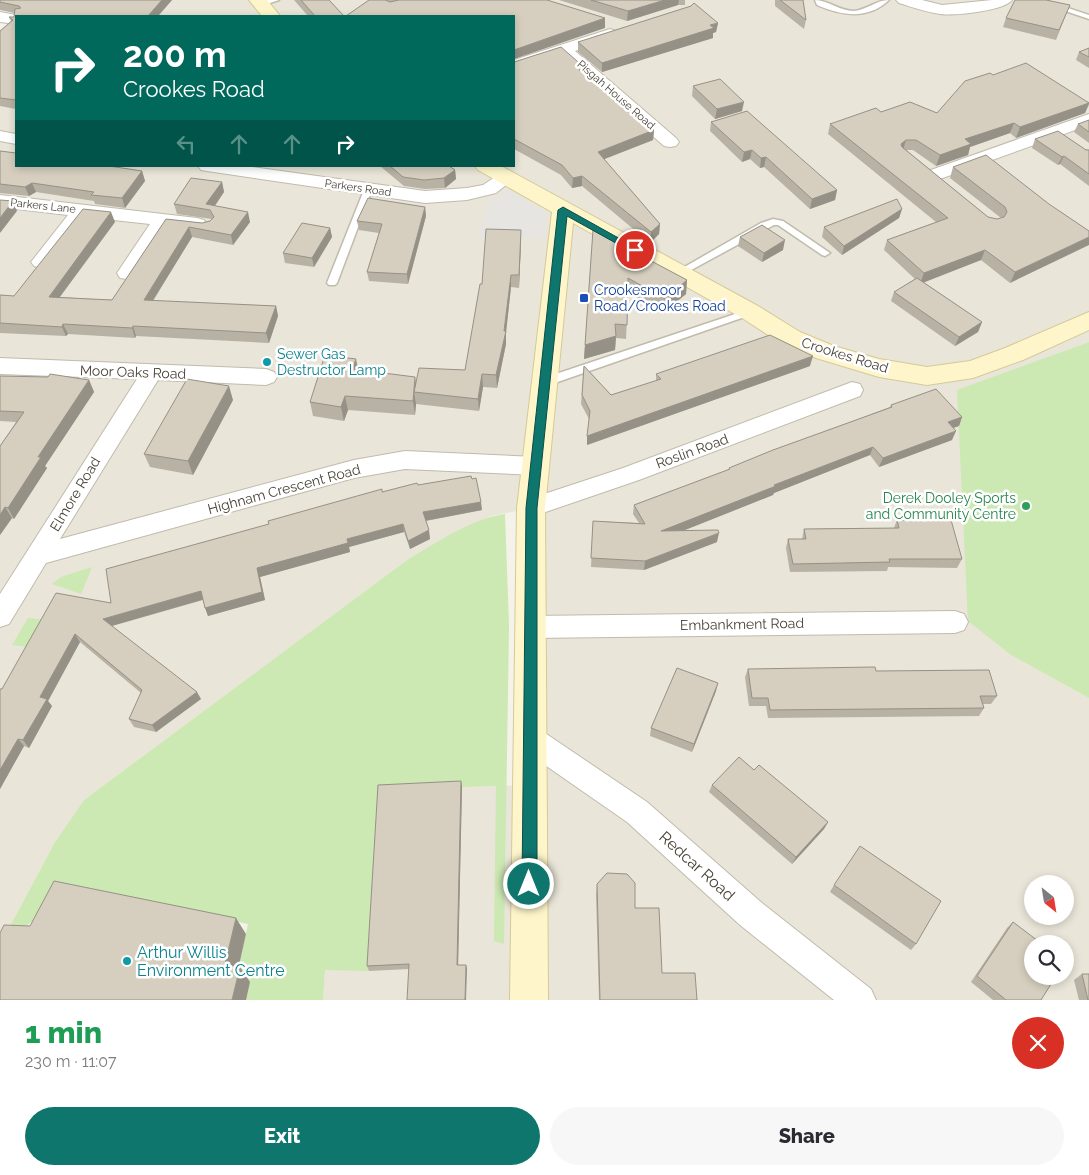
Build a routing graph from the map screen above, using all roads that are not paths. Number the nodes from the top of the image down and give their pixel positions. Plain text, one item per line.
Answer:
1 (819, 0) edge
2 (886, 0) edge
3 (904, 0) edge
4 (1004, 0) edge
5 (1037, 0) edge
6 (0, 17) edge
7 (1089, 17) edge
8 (15, 19) edge
9 (600, 20) edge
10 (563, 49) junction
11 (515, 65) edge
12 (1089, 119) edge
13 (1057, 130) junction
14 (0, 136) edge
15 (15, 139) edge
16 (670, 142) dead end
17 (1073, 142) edge
18 (214, 167) edge
19 (487, 167) edge
20 (507, 177) junction
21 (948, 187) edge
22 (368, 190) junction
23 (0, 201) edge
24 (82, 210) junction
25 (563, 210) junction
26 (163, 220) junction
27 (205, 225) edge
28 (825, 253) dead end
29 (41, 262) edge
30 (127, 273) edge
31 (679, 273) junction
32 (332, 283) dead end
33 (750, 312) junction
34 (1089, 320) edge
35 (0, 366) edge
36 (152, 373) junction
37 (266, 377) dead end
38 (544, 383) junction
39 (852, 390) dead end
40 (536, 466) junction
41 (532, 508) junction
42 (38, 555) junction
43 (0, 616) edge
44 (954, 622) dead end
45 (530, 627) junction
46 (529, 738) junction
47 (529, 1000) edge
48 (860, 1000) edge

1 - 2 lane
3 - 4 street
5 - 7 lane
6 - 8 street
9 - 10 street
10 - 11 street
10 - 16 street, Pisgah House Road
12 - 13 street
13 - 17 street
13 - 21 street
14 - 15 street
18 - 22 street, Parkers Road
19 - 20 street, Crookes Road
20 - 22 street, Parkers Road
20 - 25 street, Crookes Road
22 - 32 lane
23 - 24 street, Parkers Lane
24 - 26 street, Parkers Lane
24 - 29 street
25 - 31 street, Crookes Road
25 - 38 street
26 - 27 street, Parkers Lane
26 - 30 street
28 - 31 lane
31 - 33 street, Crookes Road
33 - 34 street, Crookes Road
33 - 38 lane
35 - 36 street, Moor Oaks Road
36 - 37 street, Moor Oaks Road
36 - 42 street, Elmore Road
38 - 40 street
39 - 41 street, Roslin Road
40 - 41 street
40 - 42 street, Highnam Crescent Road
41 - 45 street
42 - 43 street, Elmore Road
44 - 45 street, Embankment Road
45 - 46 street
46 - 47 street
46 - 48 street, Redcar Road

